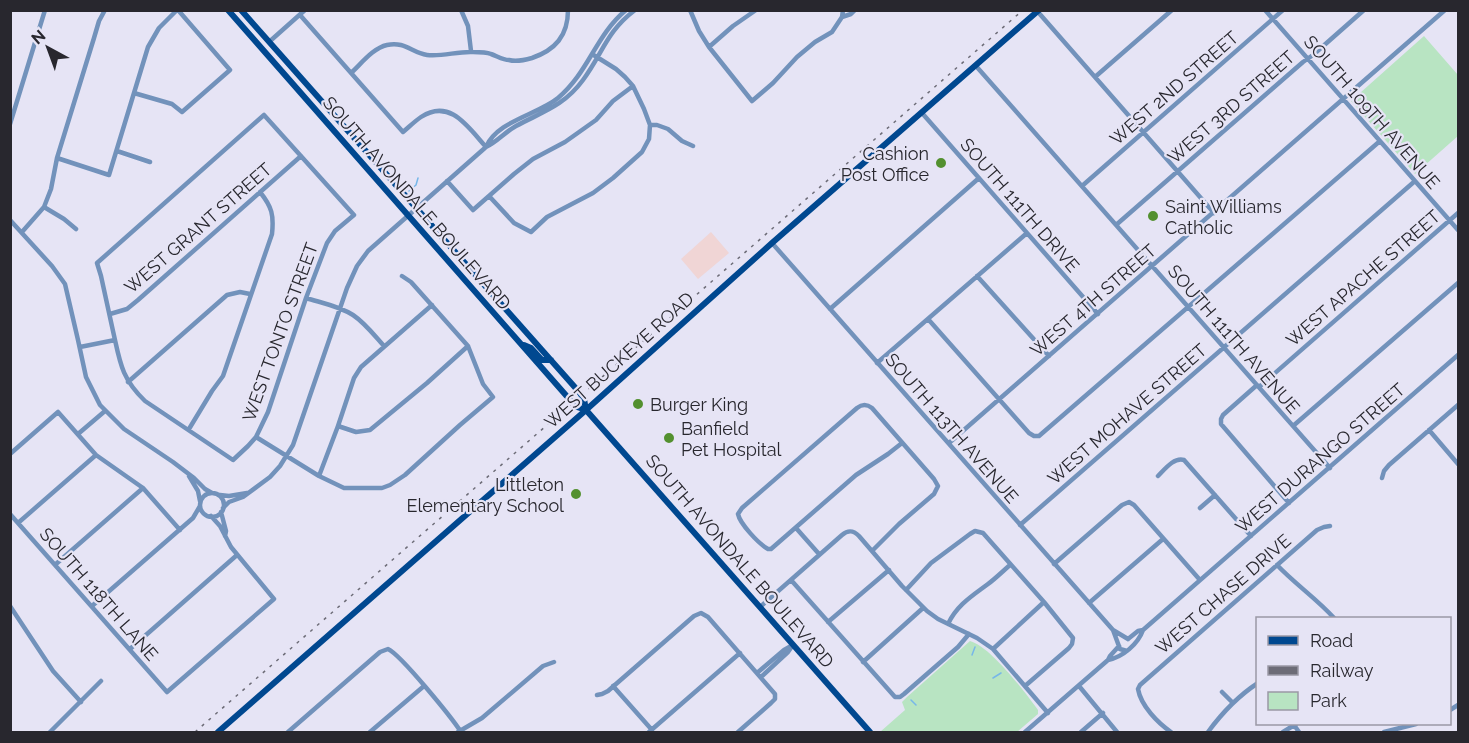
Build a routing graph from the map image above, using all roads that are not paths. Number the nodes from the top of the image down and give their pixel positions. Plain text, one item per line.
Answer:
1 (45, 10) edge
2 (105, 10) edge
3 (177, 10) edge
4 (228, 10) edge
5 (241, 10) edge
6 (305, 10) edge
7 (461, 10) edge
8 (568, 10) edge
9 (626, 10) edge
10 (635, 10) edge
11 (690, 10) edge
12 (756, 10) edge
13 (855, 10) edge
14 (1172, 10) edge
15 (1265, 10) edge
16 (1283, 10) edge
17 (1364, 10) edge
18 (1445, 10) edge
19 (1039, 11) edge
20 (843, 14) edge
21 (300, 15) junction
22 (1273, 20) junction
23 (270, 42) junction
24 (709, 47) junction
25 (471, 51) junction
26 (595, 55) junction
27 (1308, 59) junction
28 (976, 66) junction
29 (351, 73) junction
30 (1095, 77) junction
31 (633, 86) junction
32 (134, 93) junction
33 (1344, 100) junction
34 (922, 113) junction
35 (10, 124) edge
36 (650, 125) junction
37 (1143, 132) junction
38 (1380, 141) junction
39 (693, 146) dead end
40 (486, 147) junction
41 (117, 151) junction
42 (301, 156) junction
43 (57, 158) junction
44 (150, 162) dead end
45 (1177, 171) junction
46 (979, 178) junction
47 (447, 181) junction
48 (1415, 181) junction
49 (1082, 186) junction
50 (260, 192) junction
51 (489, 196) junction
52 (44, 207) junction
53 (416, 209) junction
54 (1214, 213) junction
55 (1458, 213) edge
56 (409, 215) junction
57 (10, 220) edge
58 (1450, 221) junction
59 (1116, 225) junction
60 (76, 229) dead end
61 (1458, 230) edge
62 (22, 232) junction
63 (1027, 233) junction
64 (772, 243) junction
65 (1153, 266) junction
66 (402, 276) dead end
67 (977, 276) junction
68 (1458, 283) edge
69 (250, 294) junction
70 (306, 298) junction
71 (432, 305) junction
72 (1189, 307) junction
73 (341, 309) junction
74 (830, 309) junction
75 (110, 314) junction
76 (1098, 314) junction
77 (928, 319) junction
78 (115, 340) junction
79 (521, 344) junction
80 (384, 346) junction
81 (468, 346) junction
82 (80, 347) junction
83 (1224, 347) junction
84 (1458, 355) edge
85 (1049, 356) junction
86 (551, 360) junction
87 (878, 363) junction
88 (128, 382) junction
89 (1258, 386) junction
90 (1000, 399) junction
91 (1458, 405) edge
92 (586, 410) junction
93 (105, 411) junction
94 (338, 426) junction
95 (1293, 426) junction
96 (189, 429) junction
97 (1429, 430) junction
98 (78, 434) junction
99 (256, 437) junction
100 (902, 442) junction
101 (949, 443) junction
102 (10, 454) edge
103 (96, 455) junction
104 (287, 456) junction
105 (874, 463) junction
106 (1458, 464) edge
107 (1330, 468) junction
108 (879, 470) dead end
109 (188, 474) junction
110 (319, 476) junction
111 (1158, 476) dead end
112 (1382, 478) dead end
113 (143, 488) junction
114 (214, 493) junction
115 (247, 493) junction
116 (1215, 495) junction
117 (1289, 503) junction
118 (200, 505) junction
119 (1200, 508) dead end
120 (222, 510) junction
121 (10, 514) edge
122 (209, 516) junction
123 (193, 518) junction
124 (18, 523) junction
125 (1020, 525) junction
126 (1330, 526) dead end
127 (796, 528) junction
128 (180, 530) junction
129 (225, 536) junction
130 (1251, 536) junction
131 (1163, 539) junction
132 (872, 551) junction
133 (819, 554) junction
134 (237, 555) junction
135 (56, 564) junction
136 (1054, 564) junction
137 (1010, 565) junction
138 (1277, 565) junction
139 (889, 570) junction
140 (791, 580) junction
141 (1200, 580) junction
142 (906, 590) junction
143 (1044, 602) junction
144 (1089, 603) junction
145 (10, 606) edge
146 (92, 606) junction
147 (760, 607) junction
148 (923, 608) junction
149 (1333, 617) edge
150 (828, 622) junction
151 (948, 624) junction
152 (1113, 630) junction
153 (1143, 630) junction
154 (969, 634) junction
155 (1127, 639) junction
156 (793, 645) junction
157 (1131, 647) junction
158 (130, 649) junction
159 (993, 649) junction
160 (1118, 650) junction
161 (740, 653) junction
162 (554, 662) dead end
163 (863, 662) junction
164 (759, 675) junction
165 (101, 681) dead end
166 (1256, 684) edge
167 (424, 686) junction
168 (614, 686) junction
169 (1025, 686) junction
170 (1079, 686) junction
171 (1222, 692) dead end
172 (597, 695) dead end
173 (81, 702) junction
174 (1233, 703) junction
175 (1048, 712) junction
176 (1103, 713) junction
177 (1409, 725) edge
178 (651, 731) edge
179 (50, 732) edge
180 (218, 732) edge
181 (288, 732) edge
182 (370, 732) edge
183 (459, 732) edge
184 (738, 732) edge
185 (870, 732) edge
186 (1025, 732) edge
187 (1081, 732) edge
188 (1117, 732) edge
189 (1171, 732) edge
190 (1208, 732) edge
191 (1384, 732) edge

1 - 35 street
2 - 43 street
3 - 32 street
3 - 32 street
4 - 56 main road, SOUTH AVONDALE BOULEVARD
5 - 23 main road, SOUTH AVONDALE BOULEVARD
6 - 21 street
7 - 25 street
8 - 25 street
9 - 26 street
10 - 26 street
11 - 24 street
12 - 24 street
13 - 20 street
14 - 30 street
15 - 22 street, SOUTH 109TH AVENUE
16 - 22 street, WEST 2ND STREET
17 - 27 street, WEST 3RD STREET
18 - 33 street, WEST 4TH STREET
19 - 28 main road, WEST BUCKEYE ROAD
19 - 30 street
20 - 24 street
21 - 23 street
21 - 29 street
22 - 27 street, SOUTH 109TH AVENUE
22 - 37 street, WEST 2ND STREET
23 - 53 main road, SOUTH AVONDALE BOULEVARD
25 - 29 street
26 - 31 street
26 - 40 street
27 - 33 street, SOUTH 109TH AVENUE
27 - 45 street, WEST 3RD STREET
28 - 34 main road, WEST BUCKEYE ROAD
28 - 49 street, SOUTH 111TH AVENUE
29 - 40 street
30 - 37 street
31 - 36 street
31 - 51 street
32 - 41 street
33 - 38 street, SOUTH 109TH AVENUE
33 - 54 street, WEST 4TH STREET
34 - 46 street, SOUTH 111TH DRIVE
34 - 64 main road, WEST BUCKEYE ROAD
36 - 39 street
36 - 51 street
37 - 45 street
37 - 49 street, WEST 2ND STREET
38 - 48 street, SOUTH 109TH AVENUE
38 - 72 street
40 - 47 street
41 - 43 street
41 - 44 street
42 - 50 street, WEST GRANT STREET
42 - 70 street, WEST TONTO STREET
42 - 75 street
43 - 52 street
45 - 54 street
45 - 59 street, WEST 3RD STREET
46 - 63 street, SOUTH 111TH DRIVE
46 - 74 street
47 - 51 street
47 - 53 street
48 - 58 street, SOUTH 109TH AVENUE
48 - 83 street, WEST MOHAVE STREET
49 - 59 street, SOUTH 111TH AVENUE
50 - 69 street
50 - 75 street, WEST GRANT STREET
52 - 60 street
52 - 62 street
53 - 56 street
53 - 86 main road, SOUTH AVONDALE BOULEVARD
54 - 65 street, WEST 4TH STREET
55 - 58 street, WEST APACHE STREET
56 - 73 street
56 - 79 main road, SOUTH AVONDALE BOULEVARD
57 - 62 street
58 - 61 street, SOUTH 109TH AVENUE
58 - 89 street, WEST APACHE STREET
59 - 65 street, SOUTH 111TH AVENUE
62 - 82 street
63 - 67 street
63 - 76 street, SOUTH 111TH DRIVE
64 - 74 street, SOUTH 113TH AVENUE
64 - 92 main road, WEST BUCKEYE ROAD
65 - 72 street, SOUTH 111TH AVENUE
65 - 76 street, WEST 4TH STREET
66 - 71 street
67 - 77 street
67 - 85 street
68 - 95 street
69 - 88 street
69 - 96 street
70 - 73 street
70 - 99 street, WEST TONTO STREET
71 - 80 street
71 - 81 street
72 - 83 street, SOUTH 111TH AVENUE
72 - 90 street
73 - 80 street
73 - 104 street
74 - 87 street, SOUTH 113TH AVENUE
75 - 78 street
76 - 85 street, WEST 4TH STREET
77 - 87 street
77 - 90 street
78 - 82 street
78 - 88 street
79 - 86 main road
79 - 92 main road, SOUTH AVONDALE BOULEVARD
80 - 94 street
81 - 94 street
81 - 110 street
82 - 93 street
83 - 89 street, SOUTH 111TH AVENUE
83 - 125 street, WEST MOHAVE STREET
84 - 107 street, WEST DURANGO STREET
85 - 90 street, WEST 4TH STREET
86 - 92 main road, SOUTH AVONDALE BOULEVARD
87 - 101 street, SOUTH 113TH AVENUE
88 - 96 street
89 - 95 street, SOUTH 111TH AVENUE
89 - 117 street, WEST APACHE STREET
90 - 101 street, WEST 4TH STREET
91 - 97 street
92 - 147 main road, SOUTH AVONDALE BOULEVARD
92 - 180 main road, WEST BUCKEYE ROAD
93 - 98 street
93 - 109 street
94 - 110 street
95 - 107 street, SOUTH 111TH AVENUE
96 - 99 street, WEST TONTO STREET
97 - 106 street
97 - 112 street
98 - 102 street
98 - 103 street
99 - 104 street
100 - 105 street
100 - 127 street
100 - 132 street
101 - 125 street, SOUTH 113TH AVENUE
103 - 113 street
103 - 124 street
104 - 110 street
104 - 115 street
105 - 108 street
105 - 127 street
107 - 117 street, WEST DURANGO STREET
109 - 114 street
109 - 118 street
111 - 116 street
113 - 128 street
113 - 135 street
114 - 115 street
114 - 118 street
114 - 120 street
115 - 120 street
116 - 119 street
116 - 130 street
117 - 130 street, WEST DURANGO STREET
118 - 122 street
118 - 123 street
120 - 122 street
120 - 129 street
121 - 124 street, SOUTH 118TH LANE
122 - 123 street
122 - 129 street
123 - 128 street
124 - 135 street, SOUTH 118TH LANE
125 - 136 street, SOUTH 113TH AVENUE
126 - 138 street, WEST CHASE DRIVE
127 - 133 street
128 - 146 street
129 - 134 street
130 - 141 street, WEST DURANGO STREET
131 - 136 street
131 - 141 street
131 - 144 street
132 - 133 street
132 - 139 street
133 - 140 street
134 - 158 street
134 - 158 street, SOUTH 118TH LANE
135 - 146 street, SOUTH 118TH LANE
136 - 144 street, SOUTH 113TH AVENUE
137 - 142 street
137 - 143 street
137 - 151 street
138 - 149 street
138 - 189 street, WEST CHASE DRIVE
139 - 142 street
139 - 150 street
140 - 147 street
140 - 150 street
141 - 153 street, WEST DURANGO STREET
142 - 148 street
143 - 159 street
143 - 169 street
144 - 152 street, SOUTH 113TH AVENUE
145 - 173 street
146 - 158 street, SOUTH 118TH LANE
147 - 156 main road, SOUTH AVONDALE BOULEVARD
148 - 151 street
148 - 163 street
150 - 163 street
151 - 154 street
152 - 155 street, SOUTH 113TH AVENUE
152 - 160 street, SOUTH 113TH AVENUE
153 - 155 street
153 - 157 street
154 - 159 street
154 - 163 street
155 - 157 street
155 - 160 street
156 - 164 street
156 - 185 main road, SOUTH AVONDALE BOULEVARD
157 - 160 street
159 - 169 street
160 - 170 street
161 - 164 street
161 - 168 street
161 - 178 street
162 - 183 street
164 - 184 street
165 - 173 street
166 - 174 street
167 - 181 street
167 - 182 street
167 - 183 street
168 - 172 street
168 - 178 street
169 - 175 street
170 - 175 street
170 - 176 street
171 - 174 street
173 - 179 street
174 - 190 street
175 - 186 street
176 - 187 street
176 - 188 street
177 - 191 street

